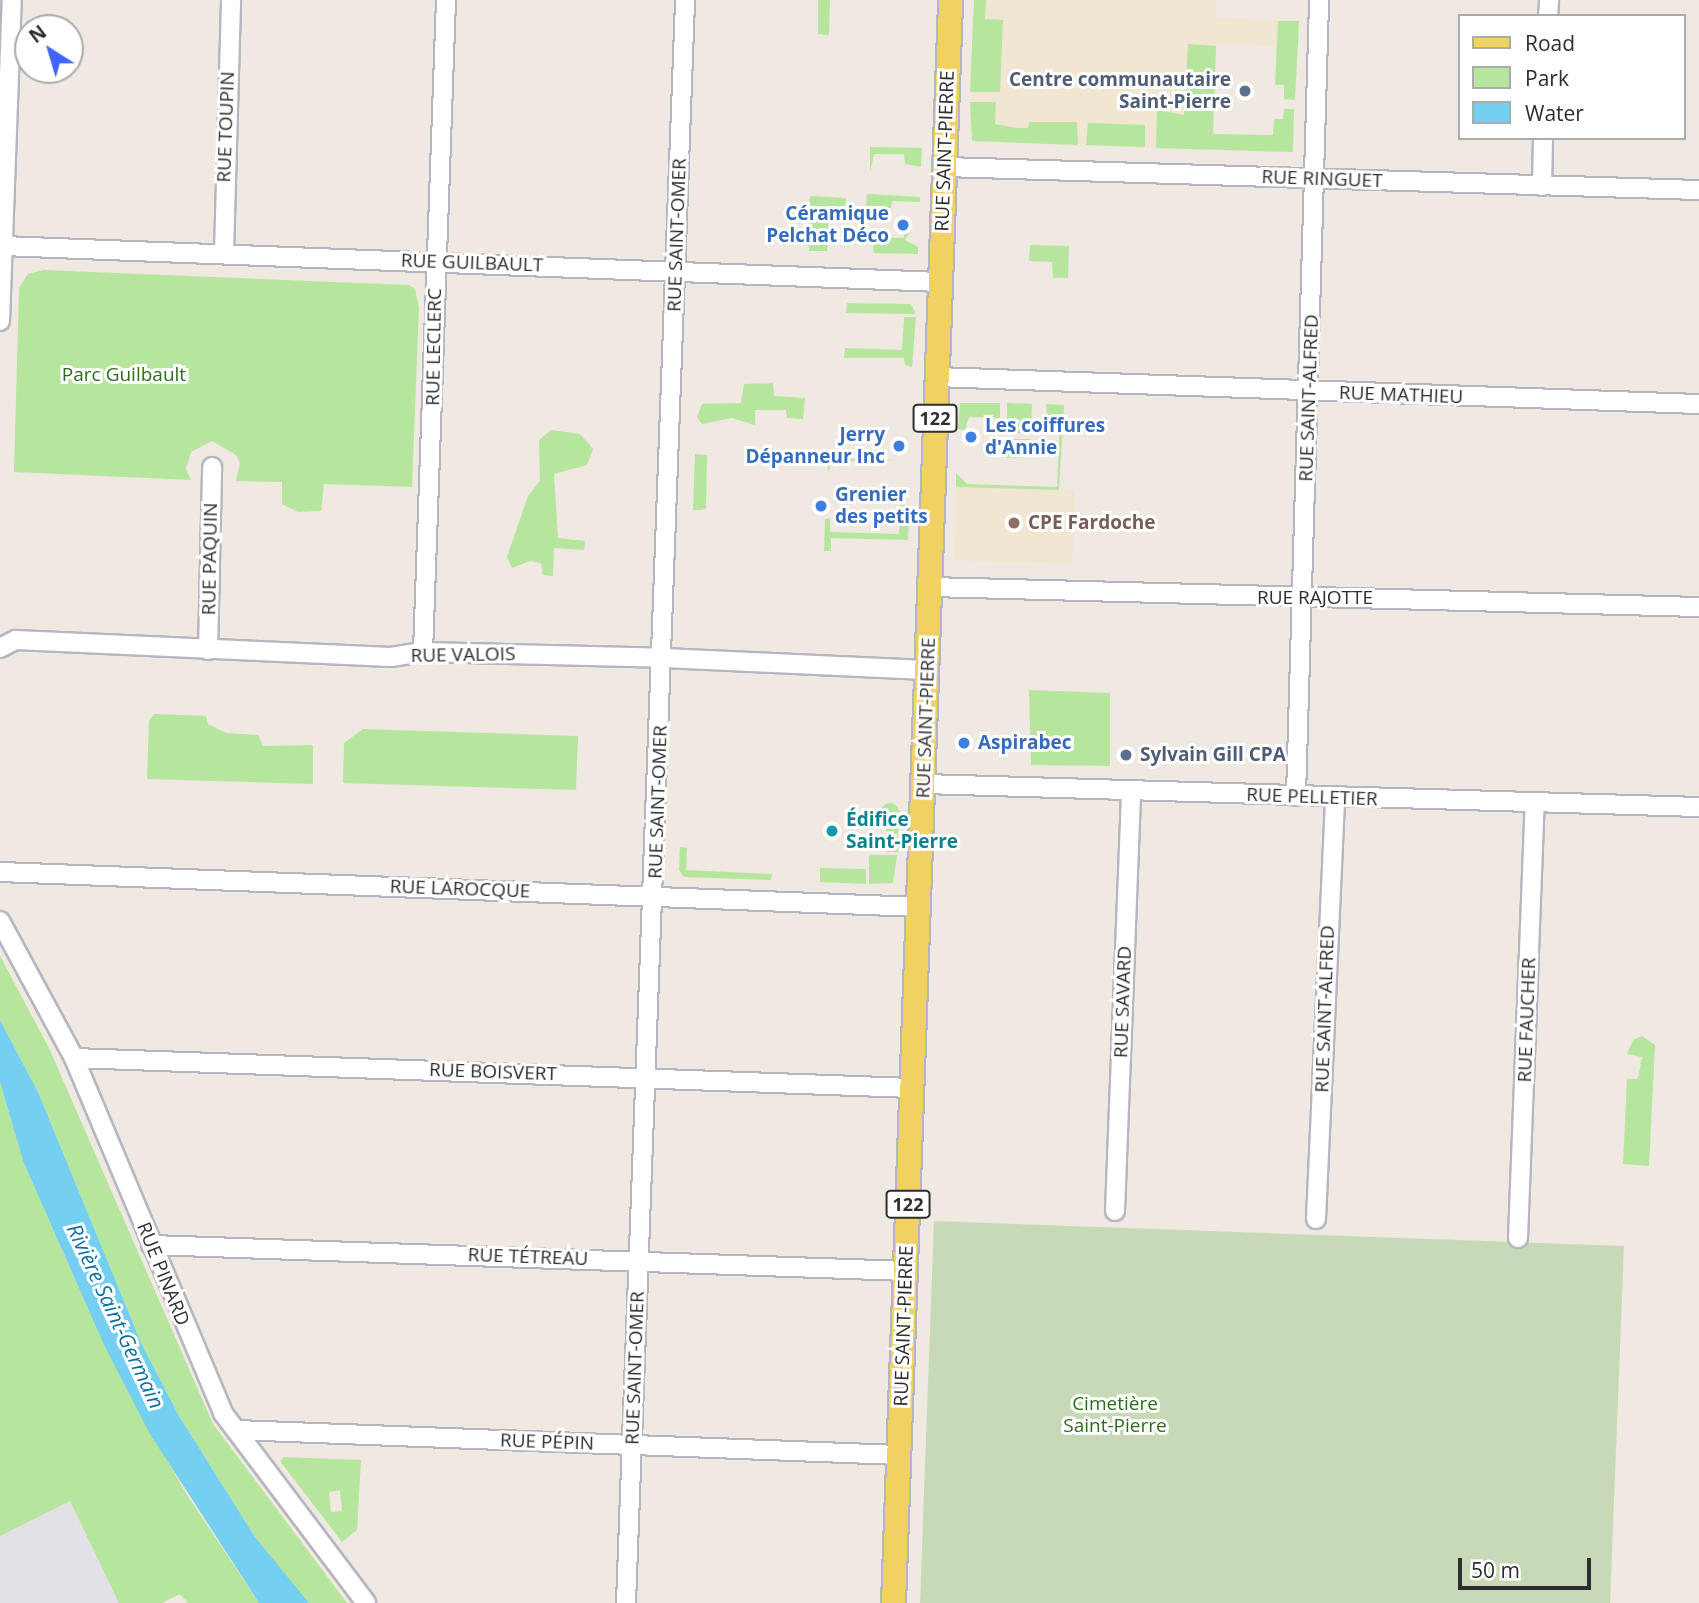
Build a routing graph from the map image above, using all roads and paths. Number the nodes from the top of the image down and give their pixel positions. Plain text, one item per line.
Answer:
1 (12, 0) edge
2 (231, 0) edge
3 (446, 0) edge
4 (685, 0) edge
5 (950, 0) edge
6 (1319, 0) edge
7 (1543, 140) edge
8 (945, 167) junction
9 (1315, 178) junction
10 (1542, 186) junction
11 (1699, 190) edge
12 (3, 246) junction
13 (224, 253) junction
14 (436, 262) junction
15 (676, 272) junction
16 (941, 282) junction
17 (0, 321) edge
18 (936, 377) junction
19 (1310, 392) junction
20 (1699, 404) edge
21 (212, 467) dead end
22 (930, 587) junction
23 (1301, 597) junction
24 (1699, 607) edge
25 (0, 648) edge
26 (208, 650) junction
27 (423, 652) junction
28 (662, 658) junction
29 (928, 670) junction
30 (924, 784) junction
31 (1131, 792) junction
32 (1296, 796) junction
33 (1335, 798) junction
34 (1535, 803) junction
35 (1699, 807) edge
36 (0, 872) edge
37 (655, 896) junction
38 (920, 907) junction
39 (0, 921) edge
40 (74, 1058) junction
41 (645, 1077) junction
42 (913, 1088) junction
43 (1115, 1211) dead end
44 (1316, 1219) dead end
45 (1518, 1238) dead end
46 (151, 1245) junction
47 (639, 1261) junction
48 (906, 1271) junction
49 (236, 1430) junction
50 (632, 1446) junction
51 (899, 1455) junction
52 (366, 1603) edge
53 (626, 1603) edge
54 (893, 1603) edge

1 - 12 street
2 - 13 street, RUE TOUPIN
3 - 14 street, RUE LECLERC
4 - 15 street, RUE SAINT-OMER
5 - 8 main road, RUE SAINT-PIERRE / 122
6 - 9 street, RUE SAINT-ALFRED
7 - 10 street
8 - 9 street, RUE RINGUET
8 - 16 main road, RUE SAINT-PIERRE / 122
9 - 10 street, RUE RINGUET
9 - 19 street, RUE SAINT-ALFRED
10 - 11 street, RUE RINGUET
12 - 13 street, RUE GUILBAULT
12 - 17 street
13 - 14 street, RUE GUILBAULT
14 - 15 street, RUE GUILBAULT
14 - 27 street, RUE LECLERC
15 - 16 street, RUE GUILBAULT
15 - 28 street, RUE SAINT-OMER
16 - 18 main road, RUE SAINT-PIERRE / 122
18 - 19 street, RUE MATHIEU
18 - 22 main road, RUE SAINT-PIERRE / 122
19 - 20 street, RUE MATHIEU
19 - 23 street, RUE SAINT-ALFRED
21 - 26 street, RUE PAQUIN
22 - 23 street, RUE RAJOTTE
22 - 29 main road, RUE SAINT-PIERRE / 122
23 - 24 street, RUE RAJOTTE
23 - 32 street, RUE SAINT-ALFRED
25 - 26 street, RUE VALOIS
26 - 27 street, RUE VALOIS
27 - 28 street, RUE VALOIS
28 - 29 street, RUE VALOIS
28 - 37 street, RUE SAINT-OMER
29 - 30 main road, RUE SAINT-PIERRE / 122
30 - 31 street, RUE PELLETIER
30 - 38 main road, RUE SAINT-PIERRE / 122
31 - 32 street, RUE PELLETIER
31 - 43 street, RUE SAVARD
32 - 33 street, RUE PELLETIER
33 - 34 street, RUE PELLETIER
33 - 44 street, RUE SAINT-ALFRED
34 - 35 street, RUE PELLETIER
34 - 45 street, RUE FAUCHER
36 - 37 street, RUE LAROCQUE
37 - 38 street, RUE LAROCQUE
37 - 41 street, RUE SAINT-OMER
38 - 42 main road, RUE SAINT-PIERRE / 122
39 - 40 street, RUE PINARD
40 - 41 street, RUE BOISVERT
40 - 46 street, RUE PINARD
41 - 42 street, RUE BOISVERT
41 - 47 street, RUE SAINT-OMER
42 - 48 main road, RUE SAINT-PIERRE / 122
46 - 47 street, RUE TÉTREAU
46 - 49 street, RUE PINARD
47 - 48 street, RUE TÉTREAU
47 - 50 street, RUE SAINT-OMER
48 - 51 main road, RUE SAINT-PIERRE / 122
49 - 50 street, RUE PÉPIN
49 - 52 street, RUE PINARD
50 - 51 street, RUE PÉPIN
50 - 53 street, RUE SAINT-OMER
51 - 54 main road, RUE SAINT-PIERRE / 122

